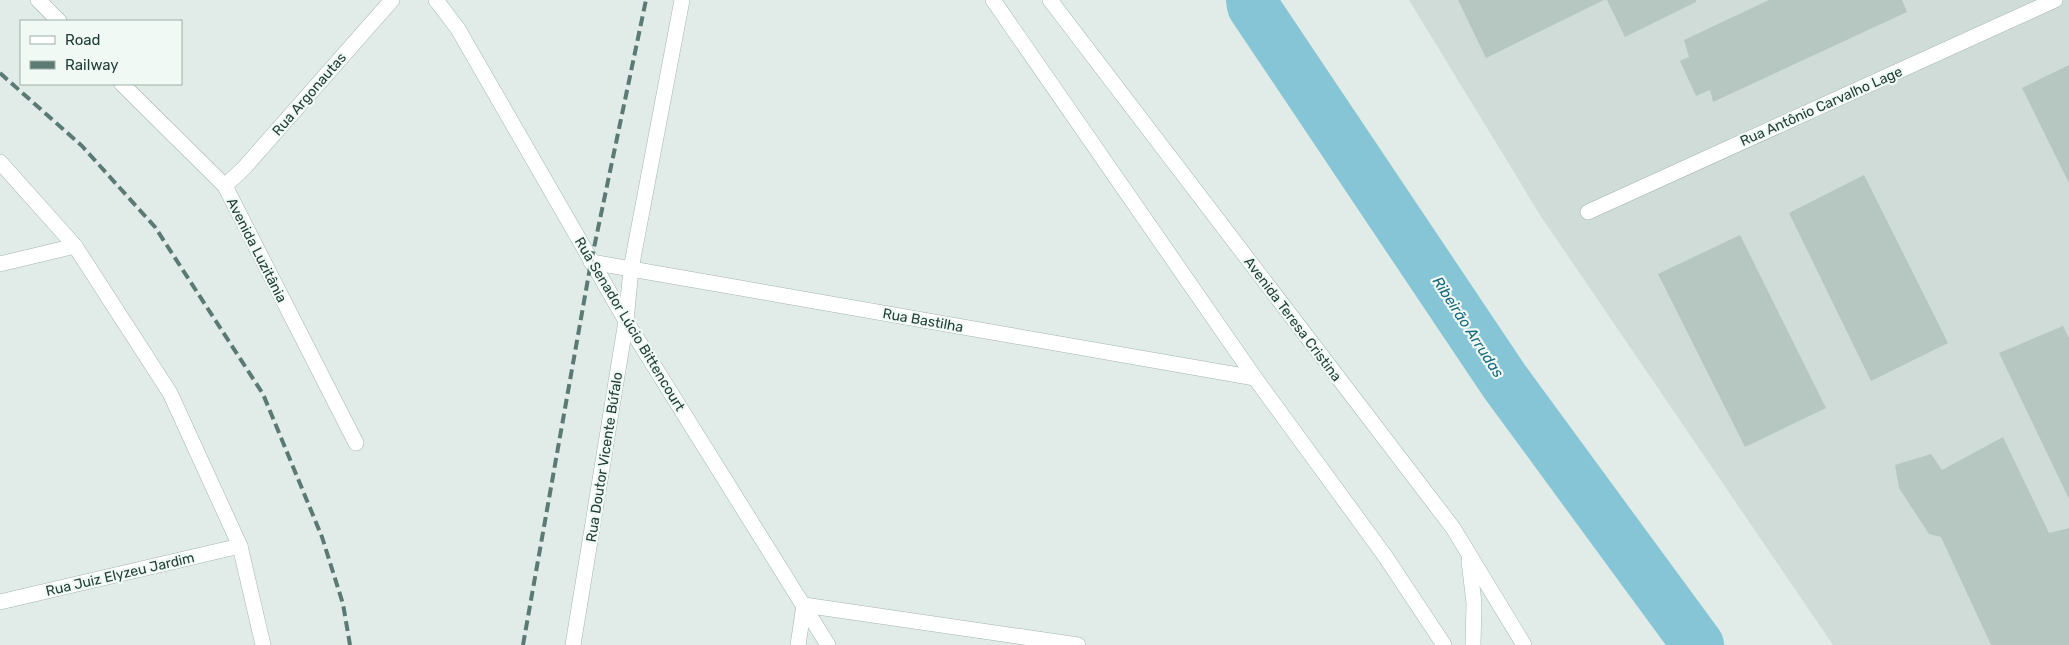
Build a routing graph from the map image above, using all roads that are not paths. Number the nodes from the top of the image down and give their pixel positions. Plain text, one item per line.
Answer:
1 (38, 0) edge
2 (392, 0) edge
3 (436, 0) edge
4 (682, 0) edge
5 (992, 0) edge
6 (1050, 0) edge
7 (2055, 0) edge
8 (59, 20) edge
9 (123, 85) edge
10 (0, 162) edge
11 (225, 186) junction
12 (1588, 212) dead end
13 (75, 246) junction
14 (591, 262) junction
15 (0, 264) edge
16 (630, 269) junction
17 (626, 320) junction
18 (1255, 378) junction
19 (356, 443) dead end
20 (240, 546) junction
21 (1467, 552) junction
22 (0, 602) edge
23 (804, 605) junction
24 (262, 645) edge
25 (573, 645) edge
26 (798, 645) edge
27 (828, 645) edge
28 (1078, 645) edge
29 (1444, 645) edge
30 (1473, 645) edge
31 (1524, 645) edge

1 - 8 street
2 - 11 street, Rua Argonautas
3 - 14 street, Rua Senador Lúcio Bittencourt
4 - 16 street, Rua Doutor Vicente Búfalo
5 - 18 street
6 - 21 street, Avenida Teresa Cristina
7 - 12 street, Rua Antônio Carvalho Lage
9 - 11 street, Avenida Luzitânia
10 - 13 street
11 - 19 street, Avenida Luzitânia
13 - 15 street
13 - 20 street
14 - 16 street, Rua Bastilha
14 - 17 street, Rua Senador Lúcio Bittencourt
16 - 17 street, Rua Doutor Vicente Búfalo
16 - 18 street, Rua Bastilha
17 - 23 street, Rua Senador Lúcio Bittencourt
17 - 25 street, Rua Doutor Vicente Búfalo
18 - 29 street
20 - 22 street, Rua Juiz Elyzeu Jardim
20 - 24 street
21 - 30 street
21 - 31 street, Avenida Teresa Cristina
23 - 26 street
23 - 27 street, Rua Senador Lúcio Bittencourt
23 - 28 street

